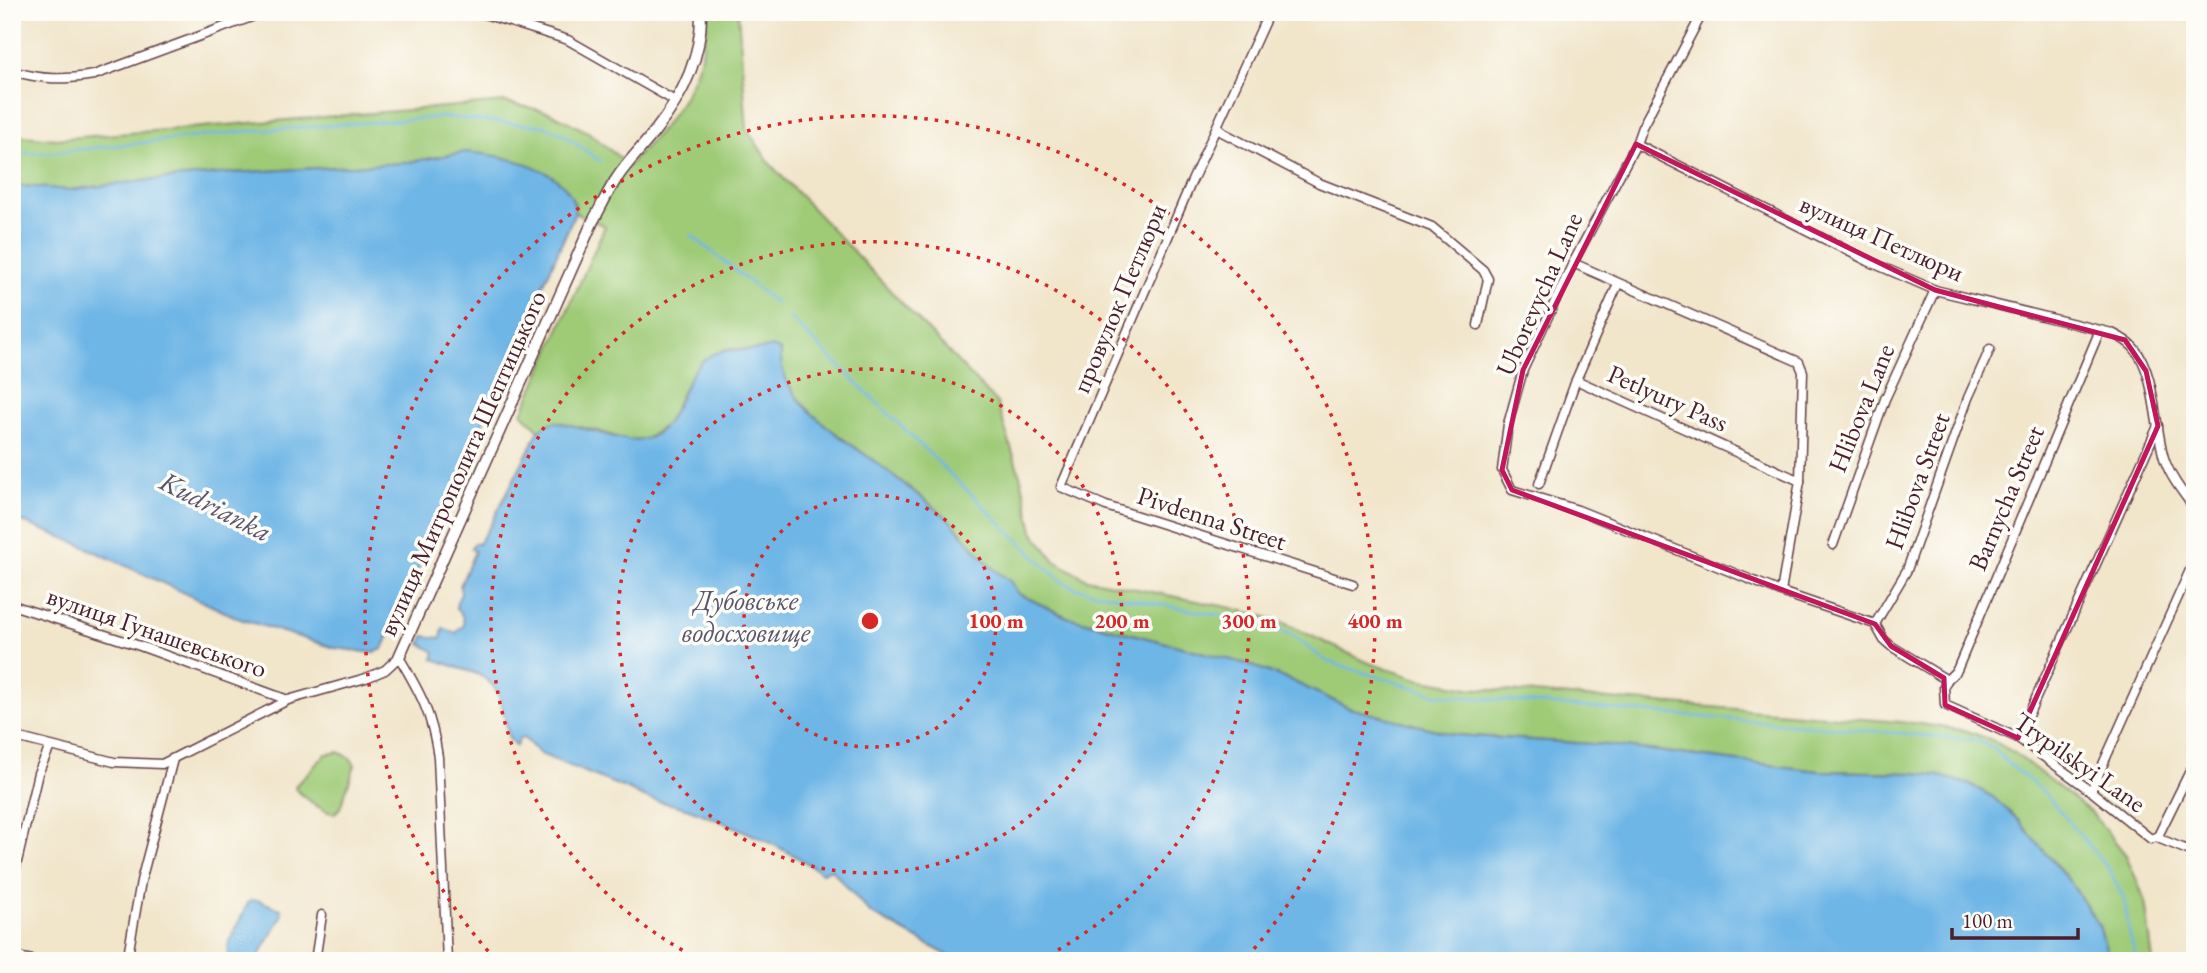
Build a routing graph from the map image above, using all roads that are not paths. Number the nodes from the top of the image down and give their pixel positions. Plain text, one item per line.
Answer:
1 (265, 12) edge
2 (478, 12) edge
3 (701, 12) edge
4 (1269, 12) edge
5 (1703, 12) edge
6 (12, 71) edge
7 (675, 101) junction
8 (1218, 126) junction
9 (1636, 144) junction
10 (1573, 263) junction
11 (1618, 284) junction
12 (1935, 290) junction
13 (1478, 325) dead end
14 (2100, 330) junction
15 (1990, 349) dead end
16 (1576, 380) junction
17 (2158, 426) junction
18 (1800, 481) junction
19 (1539, 484) dead end
20 (1061, 487) joint
21 (2195, 509) edge
22 (1833, 545) dead end
23 (2195, 559) edge
24 (1353, 584) dead end
25 (1781, 592) junction
26 (12, 605) edge
27 (1875, 624) junction
28 (400, 657) junction
29 (1947, 680) junction
30 (288, 700) junction
31 (12, 736) edge
32 (2018, 738) junction
33 (50, 747) junction
34 (173, 759) junction
35 (2195, 761) edge
36 (2091, 791) junction
37 (2158, 836) junction
38 (2195, 853) edge
39 (13, 870) edge
40 (12, 883) edge
41 (322, 915) dead end
42 (12, 956) edge
43 (37, 961) edge
44 (127, 961) edge
45 (315, 961) edge
46 (447, 961) edge

1 - 6 street
2 - 7 street
3 - 7 street, вулиця Митрополита Шептицького
4 - 8 street, провулок Петлюри
5 - 9 street
7 - 28 street, вулиця Митрополита Шептицького
8 - 13 street
8 - 20 street, провулок Петлюри
9 - 10 street, Uborevycha Lane
9 - 12 street, вулиця Петлюри
10 - 11 street
10 - 25 street, Uborevycha Lane
11 - 16 street, Petlyury Pass
11 - 18 street
12 - 14 street, вулиця Петлюри
12 - 22 street, Hlibova Lane
14 - 17 street, вулиця Петлюри
14 - 29 street, Barnycha Street
15 - 27 street, Hlibova Street
16 - 18 street, Petlyury Pass
16 - 19 street
17 - 21 street, вулиця Петлюри
17 - 32 street
18 - 25 street
20 - 24 street, Pivdenna Street
23 - 36 street
25 - 27 street
26 - 30 street, вулиця Гунашевського
27 - 29 street
28 - 30 street
28 - 46 street, вулиця Митрополита Шептицького
29 - 32 street, Trypilskyi Lane
30 - 34 street
31 - 33 street
32 - 36 street, Trypilskyi Lane
33 - 34 street
33 - 39 street
34 - 44 street
35 - 37 street
36 - 37 street, Trypilskyi Lane
37 - 38 street, Trypilskyi Lane
39 - 40 street
41 - 45 street
42 - 43 street

